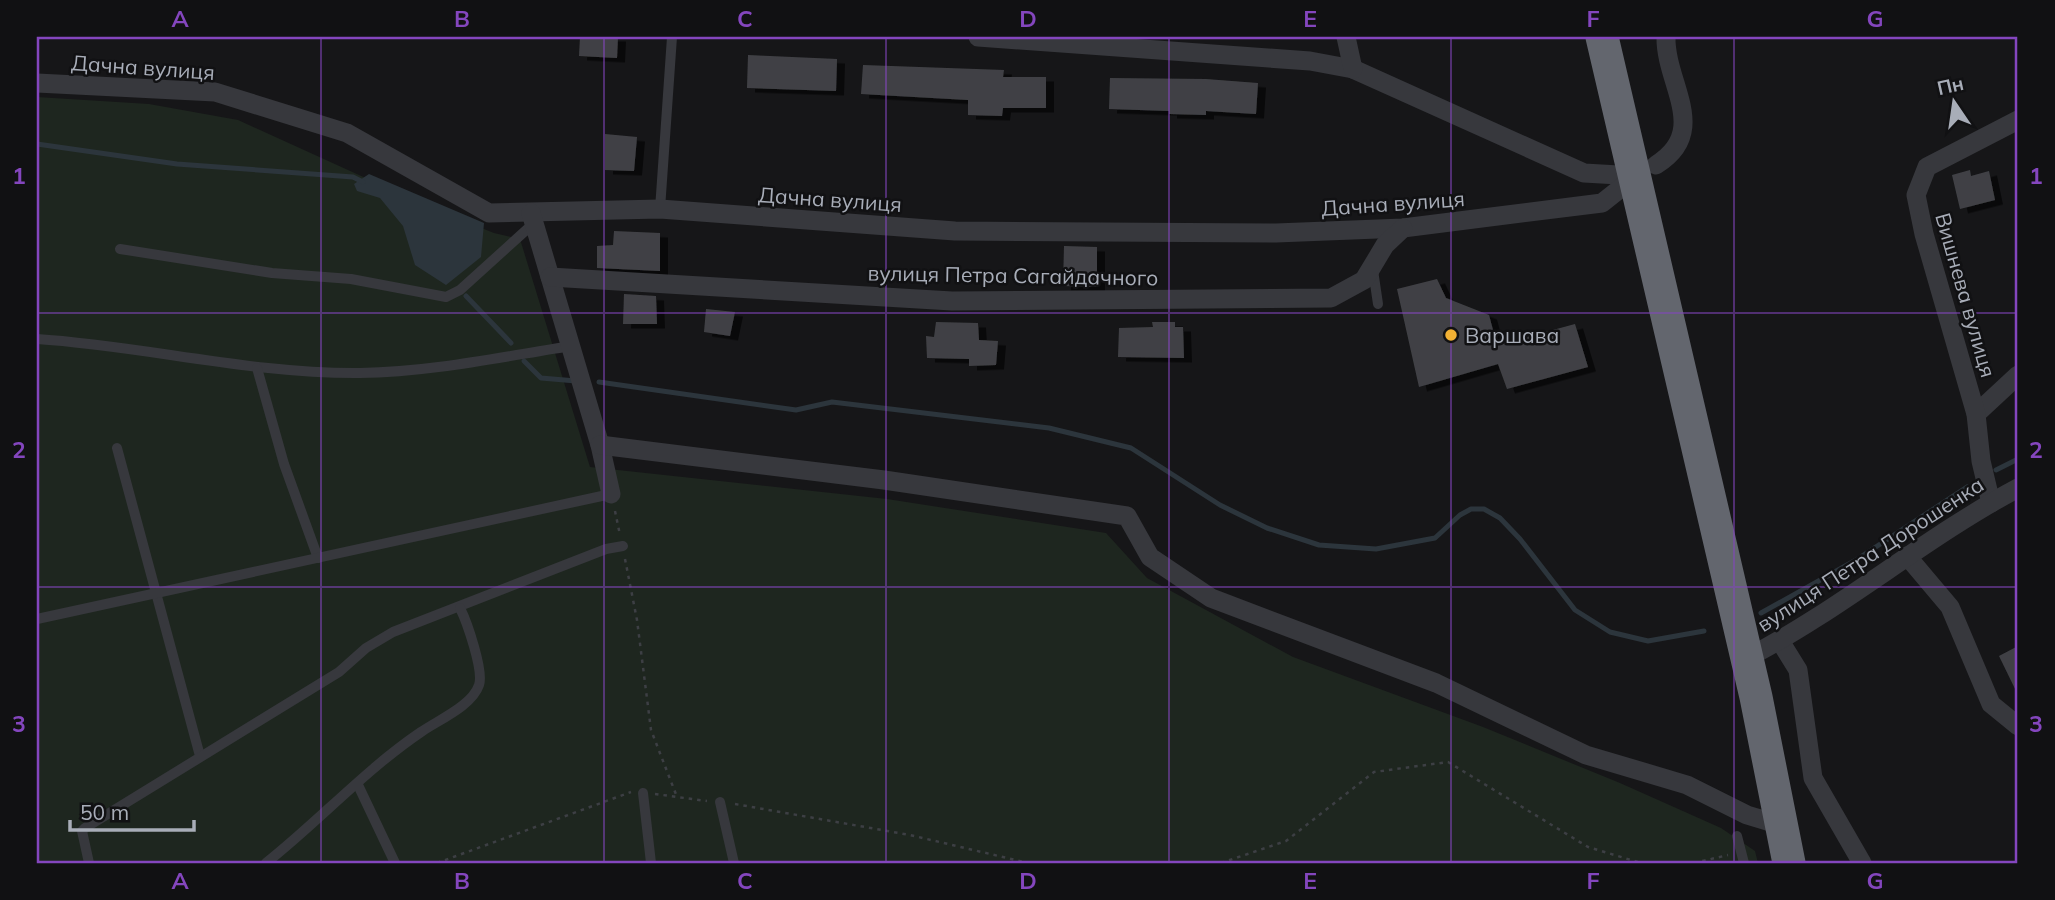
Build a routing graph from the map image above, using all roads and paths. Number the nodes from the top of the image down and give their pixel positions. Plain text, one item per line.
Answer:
1 (671, 37) edge
2 (989, 37) edge
3 (1346, 37) edge
4 (1602, 37) edge
5 (1666, 37) edge
6 (1353, 68) junction
7 (37, 83) edge
8 (2018, 120) edge
9 (1646, 170) junction
10 (660, 209) junction
11 (533, 218) junction
12 (1403, 228) junction
13 (120, 249) dead end
14 (1372, 266) junction
15 (550, 277) junction
16 (1378, 304) dead end
17 (37, 339) edge
18 (571, 346) junction
19 (257, 368) junction
20 (2018, 375) edge
21 (1976, 414) junction
22 (600, 445) junction
23 (117, 448) dead end
24 (2018, 488) edge
25 (611, 494) junction
26 (1991, 503) junction
27 (623, 546) junction
28 (1907, 556) junction
29 (318, 558) junction
30 (155, 594) junction
31 (460, 608) junction
32 (37, 619) edge
33 (1780, 641) junction
34 (1747, 658) junction
35 (2018, 726) edge
36 (200, 756) junction
37 (358, 785) junction
38 (643, 793) dead end
39 (677, 797) dead end
40 (720, 802) dead end
41 (1780, 825) junction
42 (1737, 836) dead end
43 (89, 863) edge
44 (265, 863) edge
45 (395, 863) edge
46 (651, 863) edge
47 (734, 863) edge
48 (1221, 863) edge
49 (1641, 863) edge
50 (1744, 863) edge
51 (1789, 863) edge
52 (1862, 863) edge

1 - 10 lane
2 - 6 street
3 - 6 street
4 - 9 highway
5 - 9 street, Дачна вулиця
6 - 9 street
7 - 11 street, Дачна вулиця
8 - 21 street, Вишнева вулиця
9 - 12 street, Дачна вулиця
9 - 34 highway
10 - 11 street, Дачна вулиця
10 - 12 street, Дачна вулиця
11 - 13 lane
11 - 15 street
12 - 14 street, вулиця Петра Сагайдачного
14 - 15 street, вулиця Петра Сагайдачного
14 - 16 lane
15 - 18 street
17 - 19 lane
18 - 19 lane
18 - 22 street
19 - 29 lane
20 - 21 street
21 - 26 street, Вишнева вулиця
22 - 25 street
22 - 41 street
23 - 30 lane
24 - 26 street, вулиця Петра Дорошенка
25 - 27 path
25 - 29 lane
26 - 28 street, вулиця Петра Дорошенка
27 - 31 lane
27 - 39 path
28 - 33 street, вулиця Петра Дорошенка
28 - 35 street
29 - 30 lane
30 - 32 lane
30 - 36 lane
31 - 36 lane
31 - 37 lane
33 - 34 street, вулиця Петра Дорошенка
33 - 52 street
34 - 41 highway
36 - 43 lane
37 - 44 lane
37 - 45 lane
38 - 46 lane
40 - 47 lane
41 - 51 highway
42 - 50 lane
48 - 49 path

